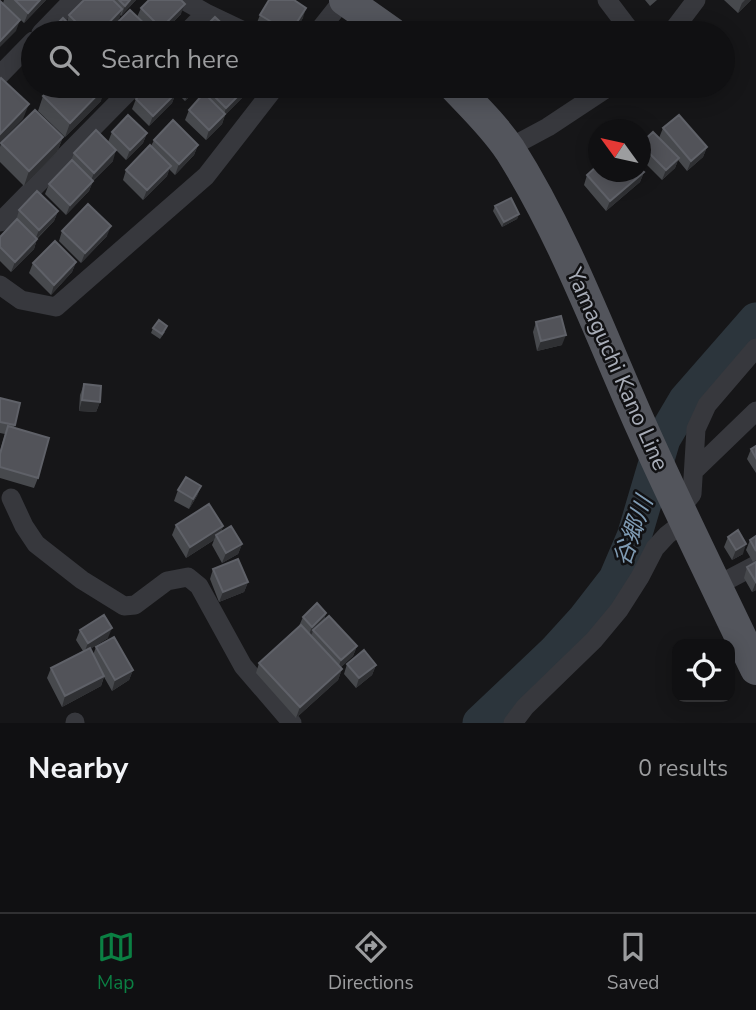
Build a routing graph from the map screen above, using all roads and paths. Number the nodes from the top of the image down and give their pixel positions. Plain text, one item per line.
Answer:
1 (73, 0) edge
2 (184, 0) edge
3 (344, 0) edge
4 (607, 0) edge
5 (696, 0) edge
6 (205, 13) junction
7 (53, 21) edge
8 (197, 21) edge
9 (222, 21) edge
10 (327, 21) edge
11 (375, 21) edge
12 (623, 21) edge
13 (680, 21) edge
14 (21, 53) edge
15 (0, 75) edge
16 (122, 98) edge
17 (267, 98) edge
18 (466, 98) edge
19 (592, 98) edge
20 (509, 148) junction
21 (0, 222) edge
22 (0, 285) edge
23 (756, 348) edge
24 (756, 411) edge
25 (683, 497) junction
26 (11, 498) dead end
27 (756, 565) edge
28 (716, 586) junction
29 (756, 669) edge
30 (292, 723) edge
31 (513, 723) edge

1 - 7 street
2 - 6 street
3 - 10 street
3 - 11 main road
4 - 12 street
5 - 13 street
6 - 8 street
6 - 9 street
14 - 15 street
16 - 21 street
17 - 22 street
18 - 20 main road, Yamaguchi Kano Line
19 - 20 street
20 - 25 main road, Yamaguchi Kano Line
23 - 25 street
24 - 25 street
25 - 28 main road, Yamaguchi Kano Line
25 - 31 street
26 - 30 street
27 - 28 street
28 - 29 main road, Yamaguchi Kano Line

